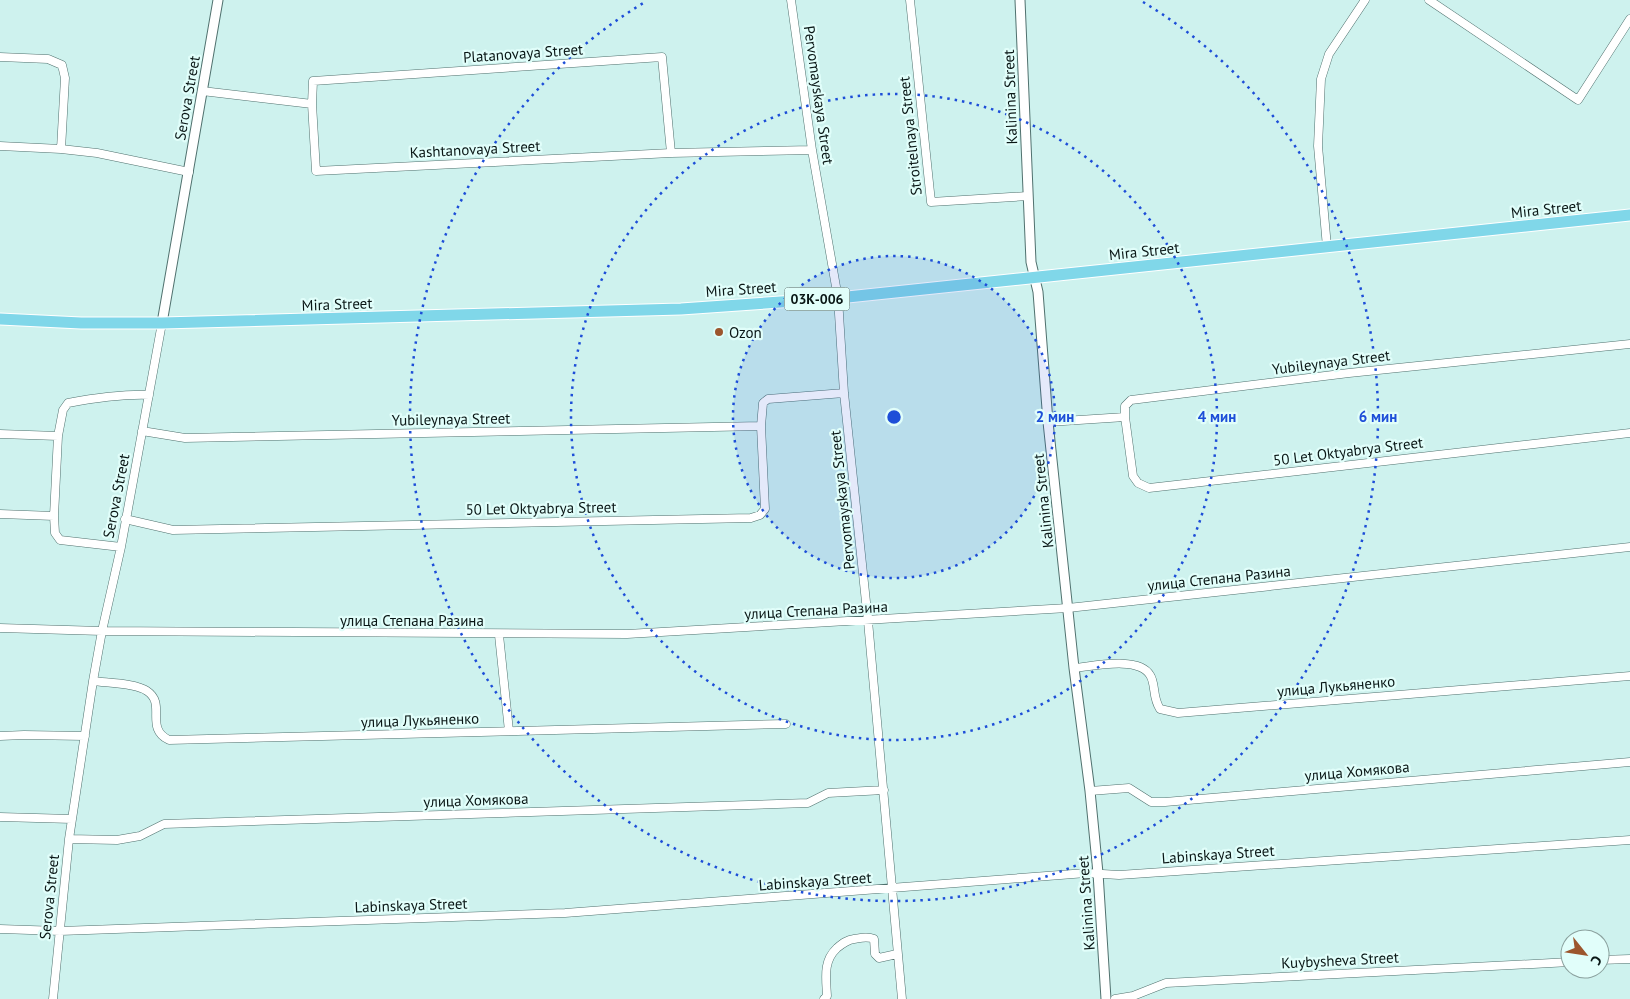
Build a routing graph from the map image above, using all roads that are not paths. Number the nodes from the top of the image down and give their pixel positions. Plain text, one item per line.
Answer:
1 (218, 0) edge
2 (791, 0) edge
3 (910, 0) edge
4 (1020, 0) edge
5 (1365, 0) edge
6 (1429, 0) edge
7 (1629, 22) edge
8 (0, 57) edge
9 (202, 91) junction
10 (312, 104) junction
11 (0, 146) edge
12 (61, 149) junction
13 (812, 150) junction
14 (671, 153) junction
15 (189, 172) junction
16 (1028, 196) junction
17 (1630, 215) edge
18 (1327, 247) junction
19 (1035, 278) junction
20 (838, 298) junction
21 (0, 319) edge
22 (162, 324) junction
23 (1630, 344) edge
24 (844, 393) junction
25 (149, 395) junction
26 (1125, 417) junction
27 (1048, 422) junction
28 (761, 426) junction
29 (142, 431) junction
30 (1630, 433) edge
31 (0, 434) edge
32 (58, 436) junction
33 (0, 514) edge
34 (54, 516) junction
35 (125, 519) junction
36 (121, 547) junction
37 (1630, 547) edge
38 (1068, 608) junction
39 (868, 621) junction
40 (0, 628) edge
41 (102, 631) junction
42 (499, 634) junction
43 (1074, 668) junction
44 (1630, 676) edge
45 (94, 681) junction
46 (786, 724) dead end
47 (509, 731) junction
48 (0, 736) edge
49 (84, 736) junction
50 (1630, 762) edge
51 (884, 790) junction
52 (1090, 791) junction
53 (0, 817) edge
54 (72, 818) junction
55 (69, 839) junction
56 (1630, 840) edge
57 (1098, 873) junction
58 (893, 888) junction
59 (0, 929) edge
60 (60, 931) junction
61 (897, 954) junction
62 (1630, 959) edge
63 (1610, 960) edge
64 (1560, 963) edge
65 (53, 999) edge
66 (824, 999) edge
67 (902, 999) edge
68 (1106, 999) edge
69 (1115, 999) edge

1 - 9 street, Serova Street
2 - 13 street, Pervomayskaya Street
3 - 16 street, Stroitelnaya Street
4 - 16 street, Kalinina Street
5 - 18 street
6 - 7 street
8 - 12 street
9 - 10 street
9 - 15 street, Serova Street
10 - 14 street, Kashtanovaya Street
10 - 14 street, Platanovaya Street
11 - 12 street
12 - 15 street
13 - 14 street, Kashtanovaya Street
13 - 20 street, Pervomayskaya Street
15 - 22 street, Serova Street
16 - 19 street, Kalinina Street
17 - 18 main road, Mira Street / 03К-006
18 - 19 main road, Mira Street / 03К-006
19 - 20 main road, Mira Street / 03К-006
19 - 27 street, Kalinina Street
20 - 22 main road, Mira Street / 03К-006
20 - 24 street, Pervomayskaya Street
21 - 22 main road, Mira Street / 03К-006
22 - 25 street, Serova Street
23 - 26 street, Yubileynaya Street
24 - 28 street, 50 Let Oktyabrya Street
24 - 39 street, Pervomayskaya Street
25 - 29 street, Serova Street
25 - 32 street
26 - 27 street
26 - 30 street, 50 Let Oktyabrya Street
27 - 38 street, Kalinina Street
28 - 29 street, Yubileynaya Street
28 - 35 street, 50 Let Oktyabrya Street
29 - 35 street, Serova Street
31 - 32 street
32 - 34 street
33 - 34 street
34 - 36 street
35 - 36 street, Serova Street
36 - 41 street, Serova Street
37 - 38 street, улица Степана Разина
38 - 39 street, улица Степана Разина
38 - 43 street, Kalinina Street
39 - 42 street, улица Степана Разина
39 - 51 street, Pervomayskaya Street
40 - 41 street, улица Степана Разина
41 - 42 street, улица Степана Разина
41 - 45 street, Serova Street
42 - 47 street
43 - 44 street, улица Лукьяненко
43 - 52 street, Kalinina Street
45 - 47 street, улица Лукьяненко
45 - 49 street, Serova Street
46 - 47 street, улица Лукьяненко
48 - 49 street
49 - 54 street, Serova Street
50 - 52 street, улица Хомякова
51 - 55 street, улица Хомякова
51 - 58 street, Pervomayskaya Street
52 - 57 street, Kalinina Street
53 - 54 street
54 - 55 street, Serova Street
55 - 60 street, Serova Street
56 - 57 street, Labinskaya Street
57 - 58 street, Labinskaya Street
57 - 68 street, Kalinina Street
58 - 60 street, Labinskaya Street
58 - 61 street, Pervomayskaya Street
59 - 60 street, Labinskaya Street
60 - 65 street, Serova Street
61 - 66 street
61 - 67 street, Pervomayskaya Street
62 - 63 street
64 - 69 street, Kuybysheva Street

